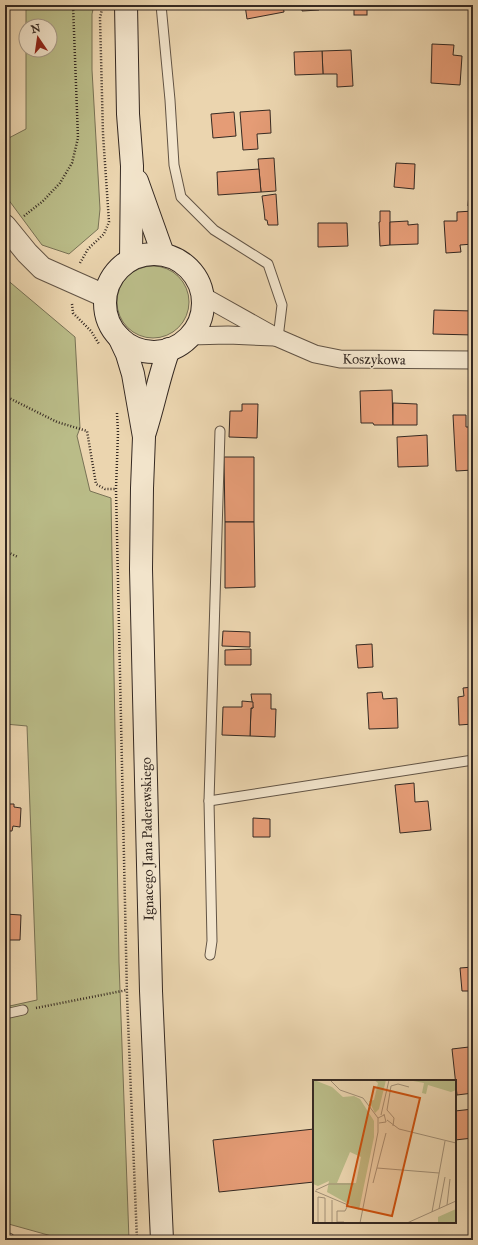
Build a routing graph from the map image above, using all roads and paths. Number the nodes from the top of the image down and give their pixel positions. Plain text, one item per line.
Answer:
1 (73, 5) edge
2 (103, 5) edge
3 (126, 5) edge
4 (161, 5) edge
5 (132, 166) junction
6 (6, 227) edge
7 (163, 254) junction
8 (131, 259) junction
9 (80, 265) dead end
10 (106, 296) junction
11 (203, 296) junction
12 (72, 297) dead end
13 (190, 336) junction
14 (119, 337) junction
15 (278, 338) junction
16 (99, 345) dead end
17 (169, 349) junction
18 (473, 360) edge
19 (5, 396) edge
20 (117, 411) dead end
21 (220, 431) dead end
22 (144, 437) junction
23 (116, 489) junction
24 (5, 551) edge
25 (18, 556) dead end
26 (473, 760) edge
27 (209, 801) junction
28 (210, 955) dead end
29 (127, 990) junction
30 (23, 1010) joint
31 (5, 1014) edge
32 (5, 1237) edge
33 (10, 1240) edge
34 (137, 1240) edge
35 (162, 1240) edge

1 - 6 path
2 - 9 path
3 - 5 main road
4 - 15 lane
5 - 7 main road
5 - 8 main road
6 - 10 main road
7 - 8 main road
7 - 11 main road
8 - 10 main road
10 - 14 main road
11 - 13 main road
11 - 15 street, Koszykowa
12 - 16 path
13 - 15 street, Koszykowa
13 - 17 main road
14 - 17 main road
14 - 22 main road, Ignacego Jana Paderewskiego
15 - 18 street, Koszykowa
17 - 22 main road, Ignacego Jana Paderewskiego
19 - 23 path
20 - 23 path
21 - 27 lane
22 - 35 main road, Ignacego Jana Paderewskiego
23 - 29 path
24 - 25 path
26 - 27 lane
27 - 28 lane
29 - 30 path
29 - 34 path
30 - 31 lane
32 - 33 lane

